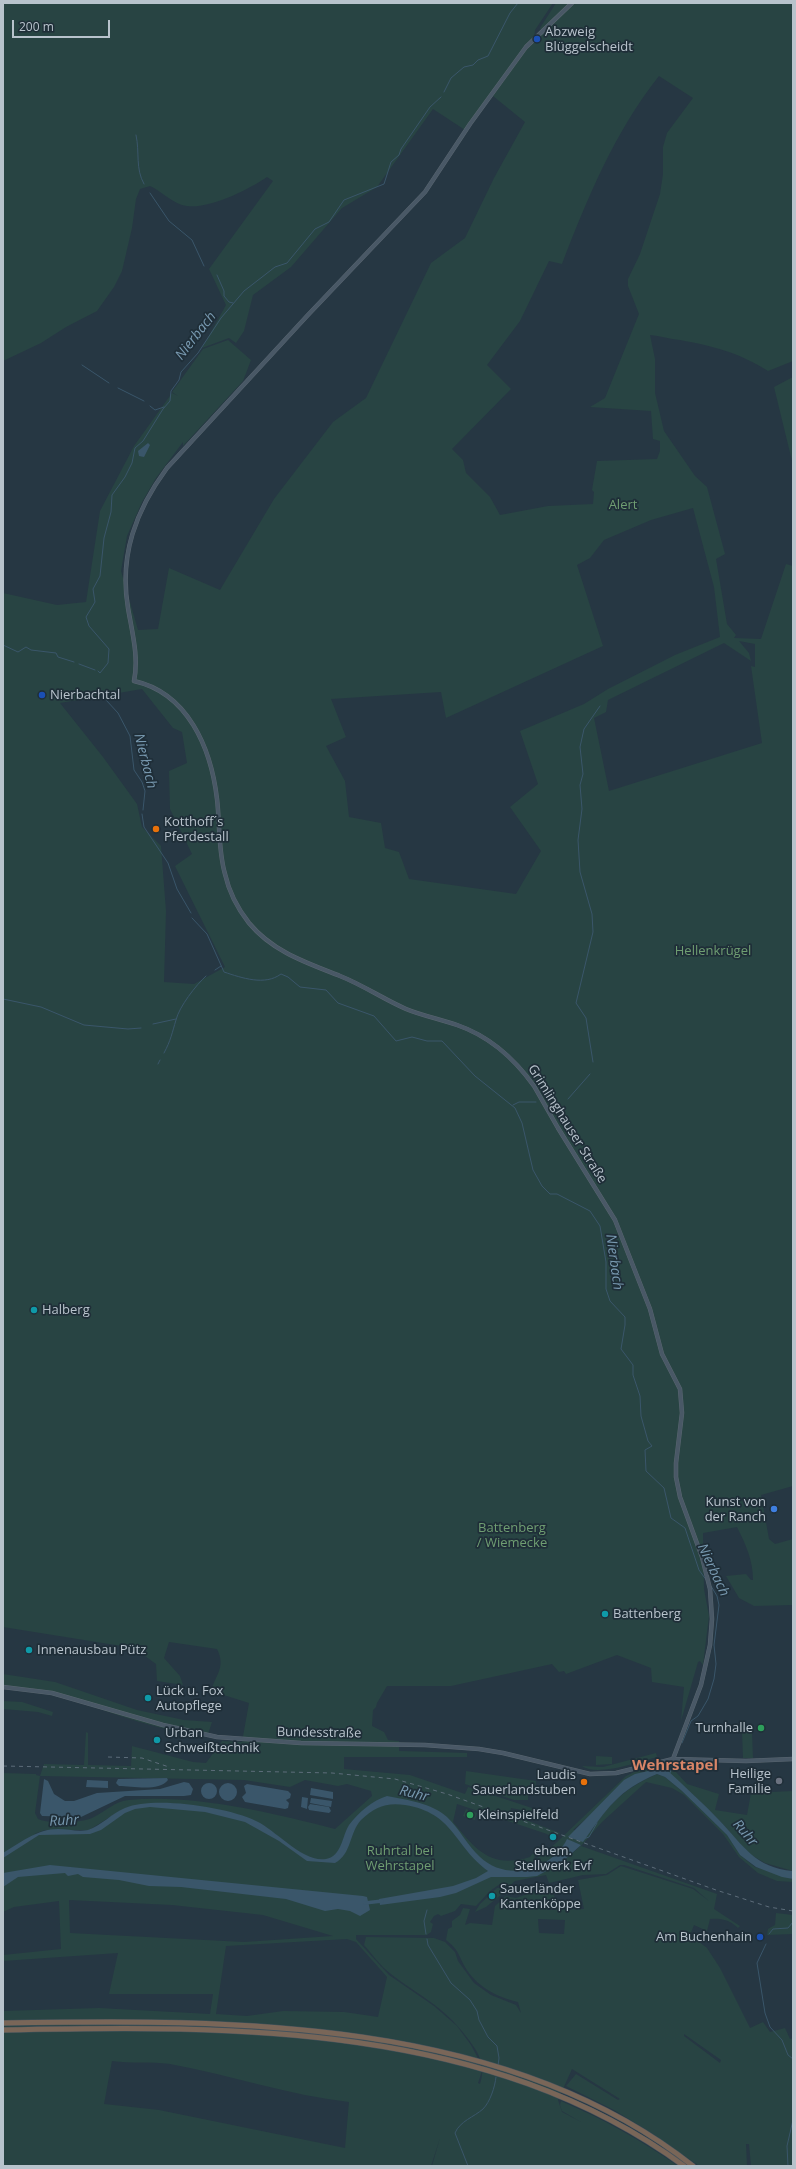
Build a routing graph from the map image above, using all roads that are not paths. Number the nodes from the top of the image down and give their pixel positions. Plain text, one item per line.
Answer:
1 (572, 3) edge
2 (3, 1687) edge
3 (673, 1759) junction
4 (793, 1759) edge
5 (3, 2023) edge
6 (3, 2030) edge
7 (576, 2099) junction
8 (684, 2166) edge
9 (693, 2166) edge

1 - 3 main road, Grimlinghauser Straße
2 - 3 main road, Bundesstraße
3 - 4 main road, Bundesstraße
5 - 7 highway
6 - 7 highway
7 - 8 highway
7 - 9 highway

